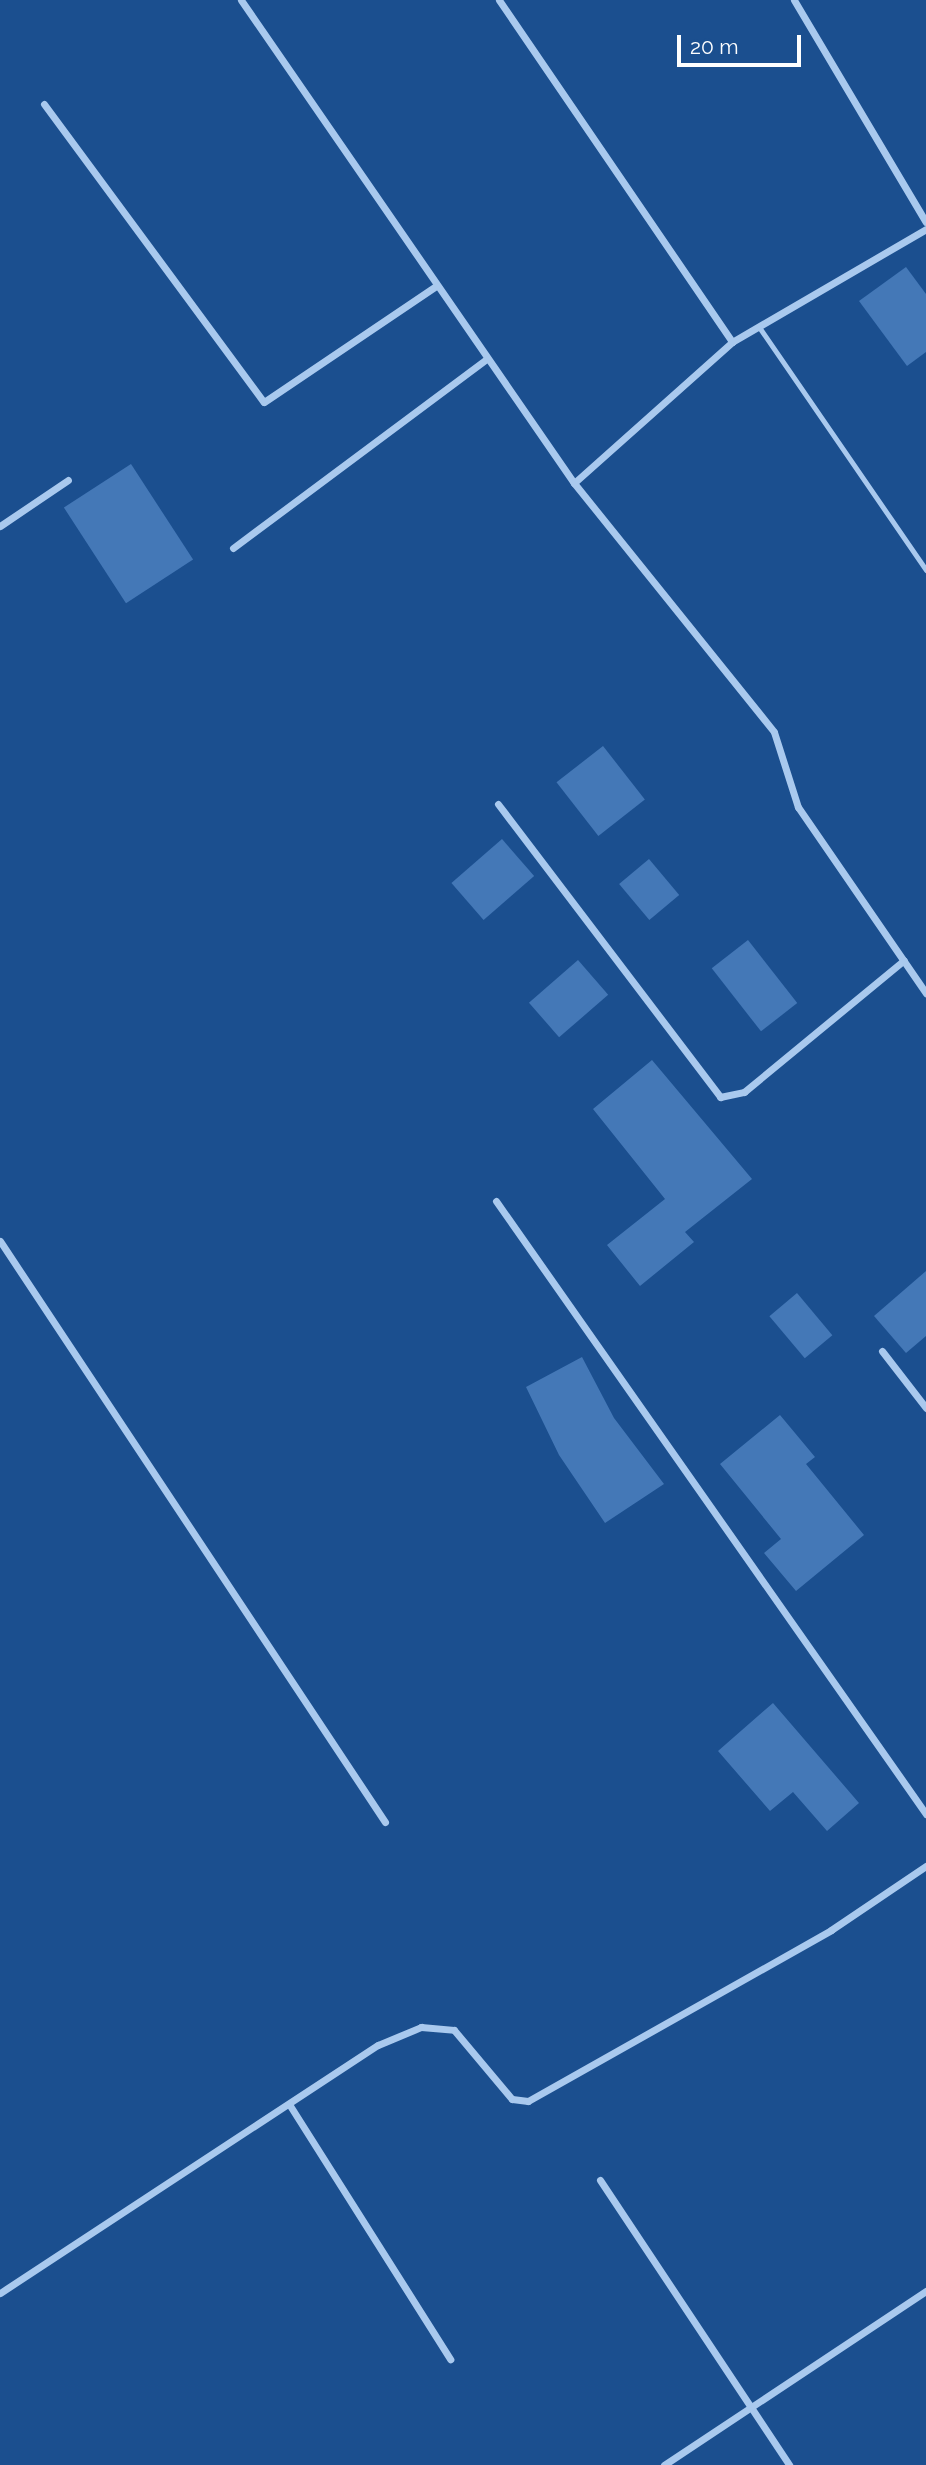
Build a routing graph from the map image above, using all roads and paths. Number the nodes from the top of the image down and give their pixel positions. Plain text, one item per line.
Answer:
1 (241, 0) edge
2 (499, 0) edge
3 (794, 0) edge
4 (44, 104) dead end
5 (926, 222) edge
6 (926, 229) edge
7 (436, 286) junction
8 (758, 327) junction
9 (732, 342) junction
10 (486, 359) junction
11 (68, 480) dead end
12 (575, 483) junction
13 (0, 526) edge
14 (233, 548) dead end
15 (926, 570) edge
16 (498, 804) dead end
17 (904, 960) junction
18 (926, 993) edge
19 (496, 1201) dead end
20 (0, 1241) edge
21 (882, 1351) dead end
22 (926, 1408) edge
23 (926, 1814) edge
24 (385, 1822) dead end
25 (926, 1866) edge
26 (289, 2104) junction
27 (600, 2180) dead end
28 (926, 2291) edge
29 (0, 2293) edge
30 (450, 2360) dead end
31 (750, 2410) junction
32 (664, 2465) edge
33 (789, 2465) edge

1 - 7 street
2 - 9 street
3 - 5 street
4 - 7 street
6 - 8 street
7 - 10 street
8 - 9 street
8 - 15 lane
9 - 12 street
10 - 12 street
10 - 14 street
11 - 13 street
12 - 17 street
16 - 17 street
17 - 18 street
19 - 23 street
20 - 24 street
21 - 22 street
25 - 26 street
26 - 29 street
26 - 30 street
27 - 31 street
28 - 31 street
31 - 32 street
31 - 33 street

